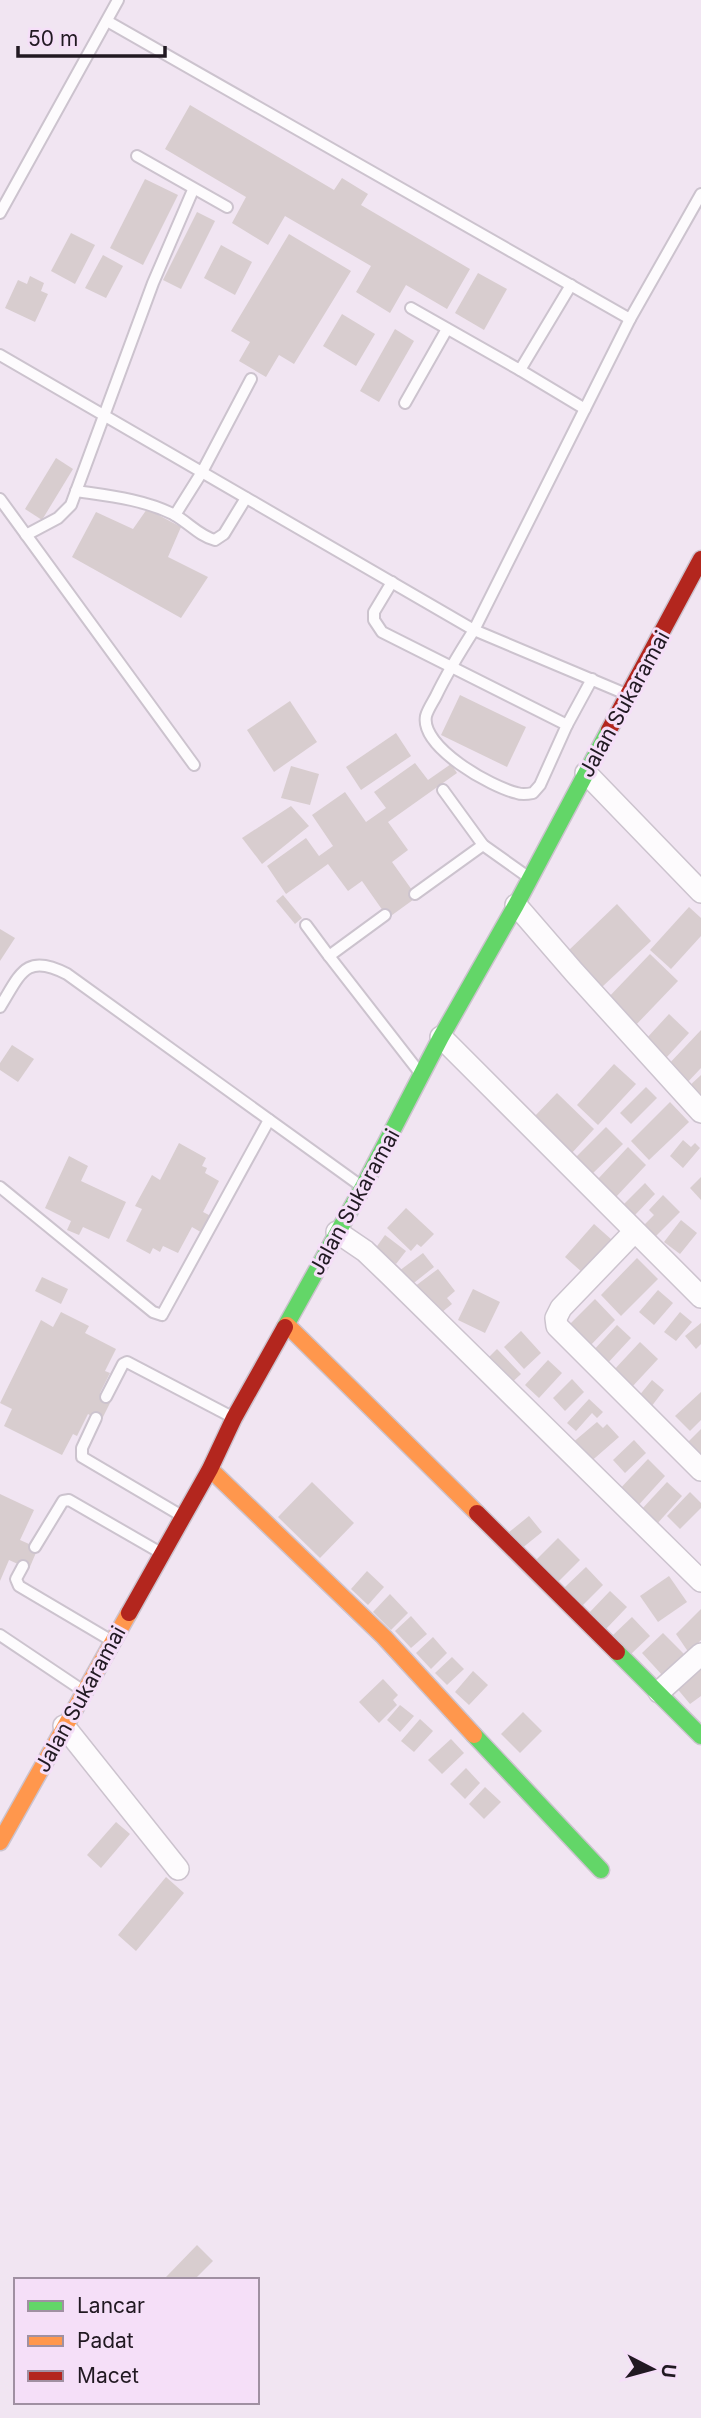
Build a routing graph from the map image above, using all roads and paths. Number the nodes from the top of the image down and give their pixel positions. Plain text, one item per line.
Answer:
1 (118, 0) edge
2 (107, 20) junction
3 (137, 156) dead end
4 (193, 190) junction
5 (701, 194) edge
6 (227, 207) dead end
7 (0, 213) edge
8 (571, 285) junction
9 (411, 308) dead end
10 (630, 318) junction
11 (447, 329) junction
12 (0, 355) edge
13 (520, 370) junction
14 (251, 379) dead end
15 (405, 403) dead end
16 (585, 409) junction
17 (103, 415) junction
18 (202, 472) junction
19 (76, 492) junction
20 (246, 498) junction
21 (0, 499) edge
22 (175, 515) junction
23 (26, 535) junction
24 (701, 559) edge
25 (392, 583) junction
26 (474, 630) junction
27 (452, 665) junction
28 (593, 679) junction
29 (629, 695) junction
30 (567, 725) junction
31 (194, 765) dead end
32 (586, 773) junction
33 (443, 790) dead end
34 (484, 845) junction
35 (530, 879) junction
36 (701, 892) edge
37 (415, 894) dead end
38 (516, 905) junction
39 (385, 915) dead end
40 (306, 925) dead end
41 (329, 956) junction
42 (0, 1007) edge
43 (441, 1037) junction
44 (422, 1075) junction
45 (701, 1112) edge
46 (269, 1120) junction
47 (363, 1187) junction
48 (0, 1188) edge
49 (337, 1232) junction
50 (634, 1232) junction
51 (701, 1297) edge
52 (287, 1325) junction
53 (106, 1396) dead end
54 (96, 1418) dead end
55 (233, 1419) junction
56 (210, 1469) junction
57 (701, 1471) edge
58 (183, 1516) junction
59 (35, 1547) dead end
60 (161, 1553) junction
61 (23, 1566) dead end
62 (701, 1581) edge
63 (0, 1635) edge
64 (113, 1642) junction
65 (701, 1654) edge
66 (659, 1692) junction
67 (85, 1693) junction
68 (64, 1726) junction
69 (701, 1736) edge
70 (0, 1842) edge
71 (178, 1869) dead end
72 (601, 1870) dead end

1 - 2 lane
2 - 7 lane
2 - 8 lane
3 - 4 lane
4 - 6 lane
4 - 17 lane
5 - 10 lane
8 - 10 lane
8 - 13 lane
9 - 11 lane
10 - 16 lane
11 - 13 lane
11 - 15 lane
12 - 17 lane
13 - 16 lane
14 - 18 lane
16 - 26 lane
17 - 18 lane
17 - 19 lane
18 - 20 lane
18 - 22 lane
19 - 22 lane
19 - 23 lane
20 - 22 lane
20 - 25 lane
21 - 23 lane
23 - 31 lane
24 - 29 street, Jalan Sukaramai
25 - 26 lane
25 - 27 lane
26 - 27 lane
26 - 28 lane
27 - 30 lane
27 - 30 lane
28 - 29 lane
28 - 30 lane
29 - 32 street, Jalan Sukaramai
32 - 35 street, Jalan Sukaramai
32 - 36 street
33 - 34 lane
34 - 35 lane
34 - 37 lane
35 - 38 street, Jalan Sukaramai
38 - 43 street, Jalan Sukaramai
38 - 45 street
39 - 41 lane
40 - 41 lane
41 - 44 lane
42 - 46 lane
43 - 44 street, Jalan Sukaramai
43 - 50 street
44 - 47 street, Jalan Sukaramai
46 - 47 lane
46 - 48 lane
47 - 49 street, Jalan Sukaramai
49 - 52 street, Jalan Sukaramai
49 - 62 street
50 - 51 street
50 - 57 street
52 - 55 street, Jalan Sukaramai
52 - 66 street
53 - 55 lane
54 - 58 lane
55 - 56 street, Jalan Sukaramai
56 - 58 street, Jalan Sukaramai
56 - 72 street
58 - 60 street, Jalan Sukaramai
59 - 60 lane
60 - 64 street, Jalan Sukaramai
61 - 64 lane
63 - 67 lane
64 - 67 street, Jalan Sukaramai
65 - 66 street
66 - 69 street
67 - 68 street, Jalan Sukaramai
68 - 70 street, Jalan Sukaramai
68 - 71 street

